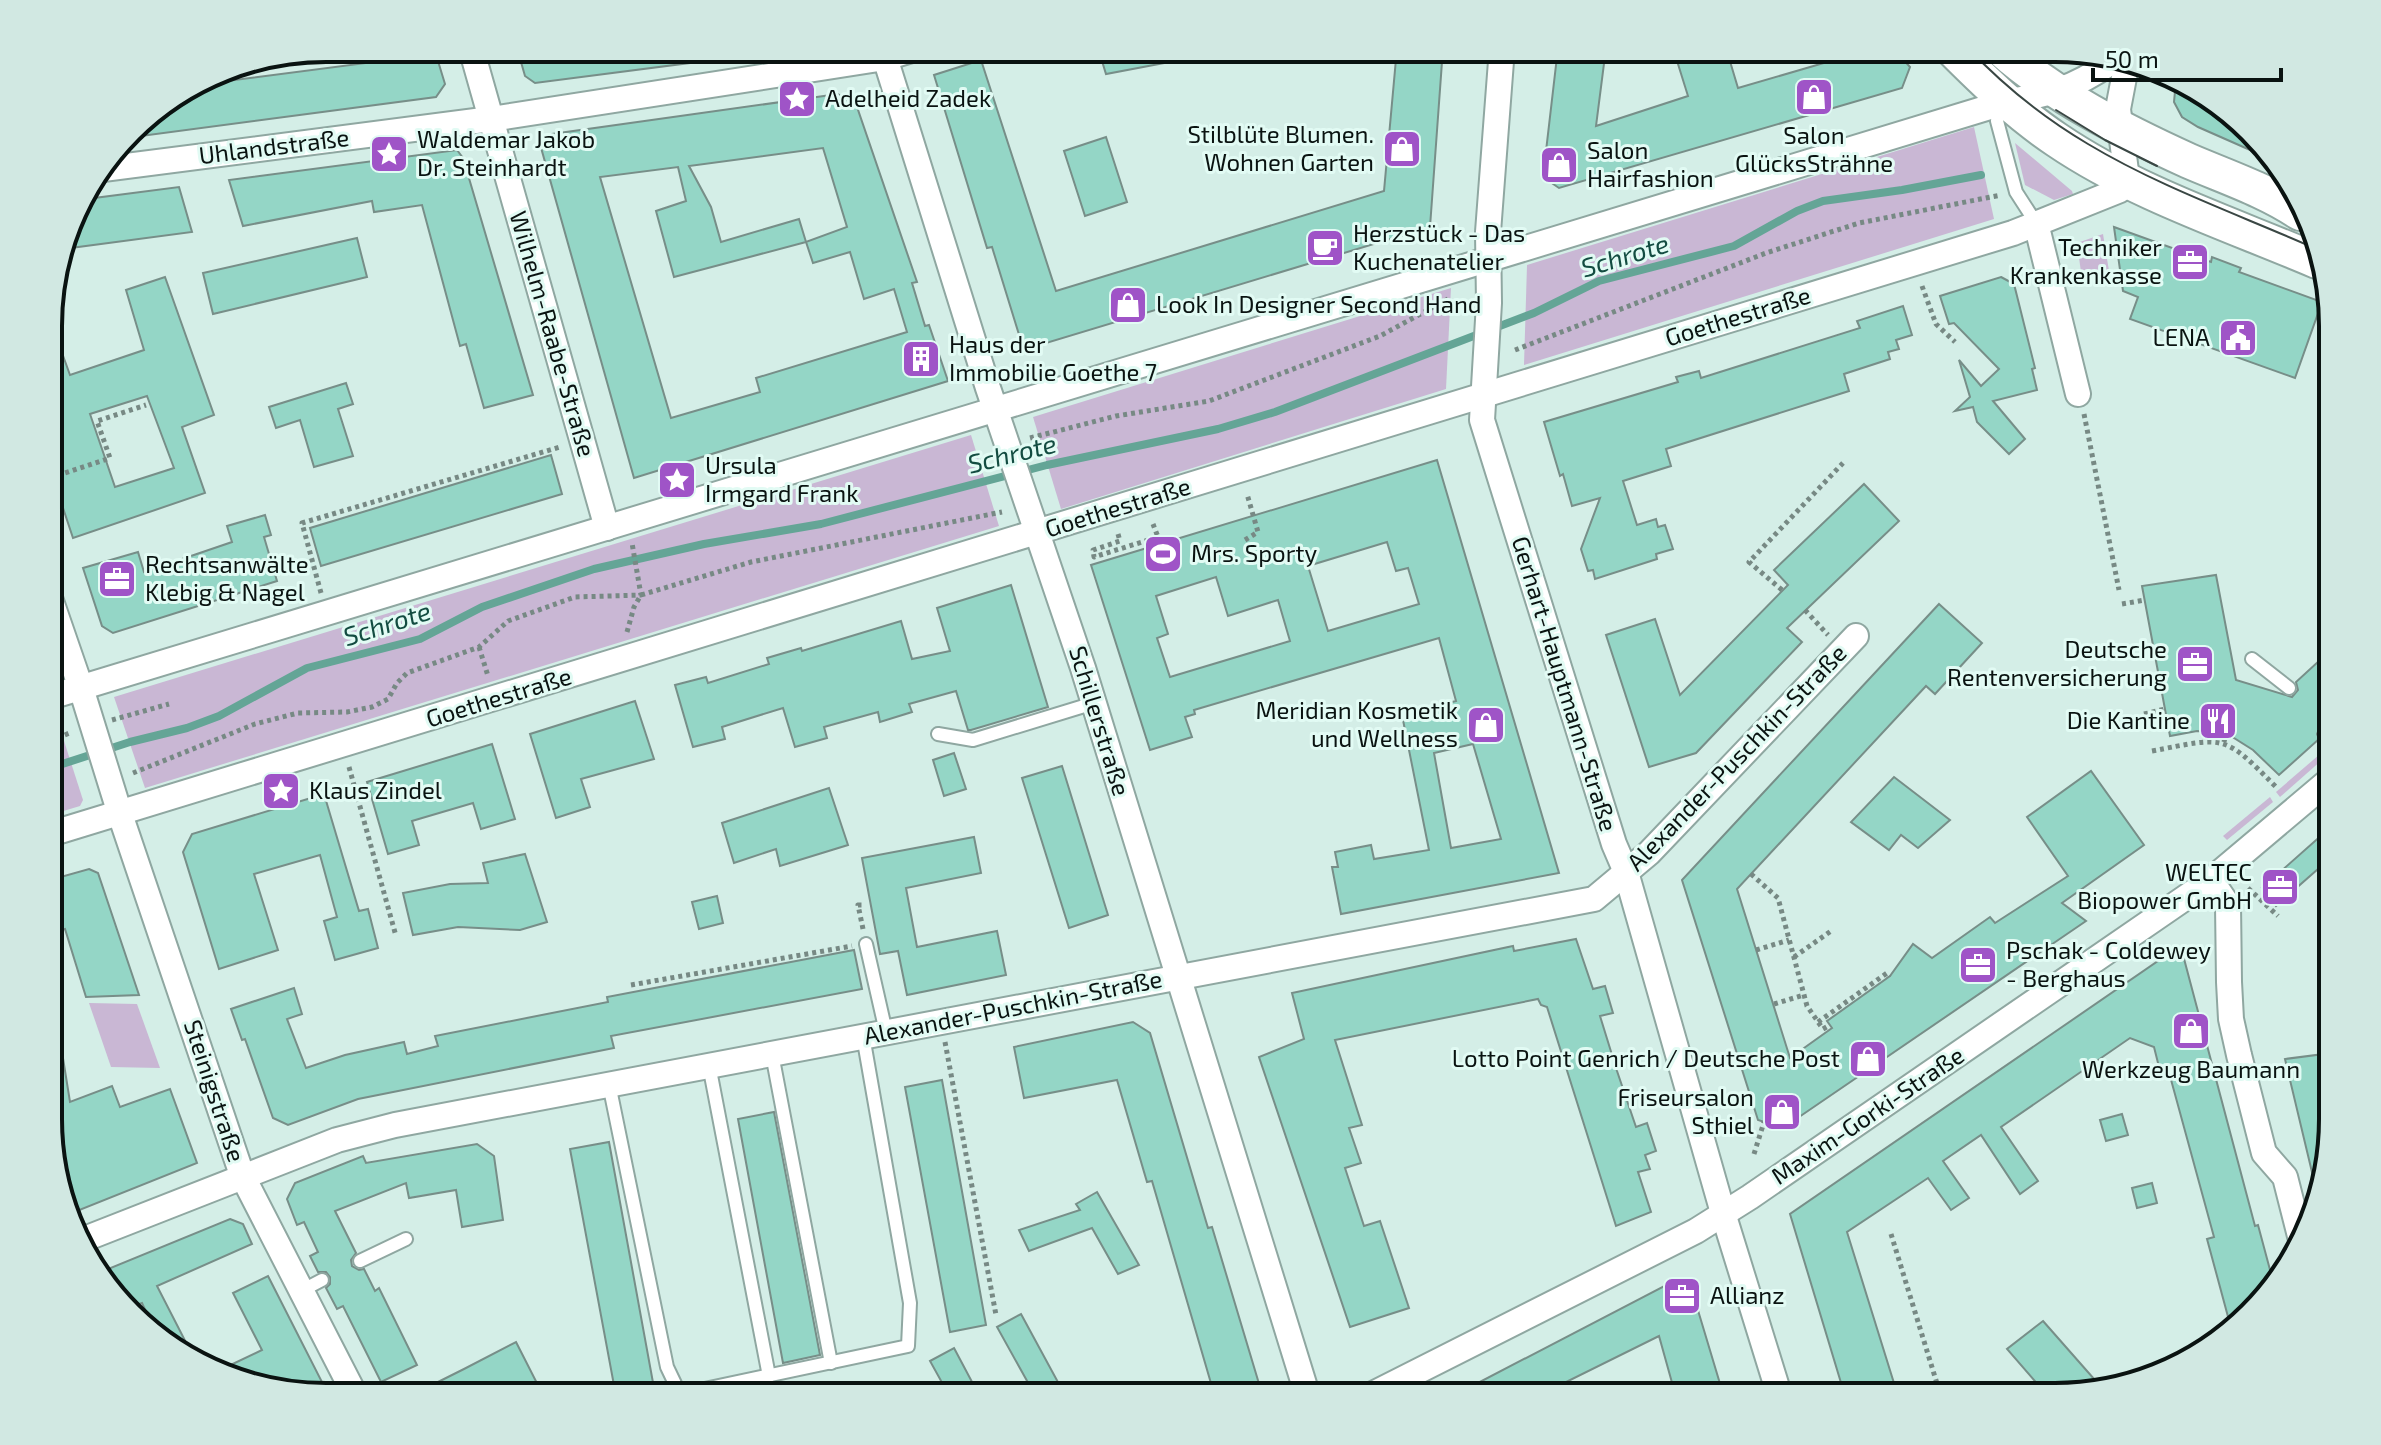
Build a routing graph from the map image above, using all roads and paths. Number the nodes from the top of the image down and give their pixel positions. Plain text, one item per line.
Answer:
1 (1501, 62) edge
2 (1965, 62) edge
3 (2017, 62) edge
4 (475, 63) edge
5 (826, 63) edge
6 (887, 63) edge
7 (2104, 67) edge
8 (2125, 72) edge
9 (2058, 92) junction
10 (2006, 102) junction
11 (491, 119) junction
12 (2120, 127) junction
13 (115, 167) edge
14 (2127, 179) junction
15 (2016, 192) junction
16 (2292, 208) edge
17 (2036, 223) junction
18 (2309, 258) edge
19 (1489, 259) junction
20 (1921, 284) dead end
21 (1460, 293) dead end
22 (1955, 342) dead end
23 (1515, 350) dead end
24 (2078, 394) joint
25 (1483, 396) junction
26 (146, 405) dead end
27 (996, 409) junction
28 (1030, 438) dead end
29 (582, 440) junction
30 (1843, 463) dead end
31 (62, 474) edge
32 (1248, 497) dead end
33 (1002, 512) dead end
34 (1153, 524) dead end
35 (607, 528) junction
36 (1037, 533) junction
37 (1118, 534) dead end
38 (1245, 540) dead end
39 (633, 544) dead end
40 (1782, 590) dead end
41 (2119, 590) dead end
42 (641, 595) junction
43 (2145, 600) dead end
44 (2122, 604) dead end
45 (1805, 610) dead end
46 (326, 613) junction
47 (62, 633) edge
48 (1849, 644) joint
49 (479, 647) junction
50 (632, 656) junction
51 (2252, 659) dead end
52 (490, 682) dead end
53 (81, 688) junction
54 (2289, 688) dead end
55 (62, 694) edge
56 (1094, 703) junction
57 (2165, 709) dead end
58 (2144, 714) dead end
59 (2226, 733) dead end
60 (938, 734) dead end
61 (2224, 742) junction
62 (2152, 751) dead end
63 (133, 773) dead end
64 (351, 773) dead end
65 (2276, 787) dead end
66 (2318, 790) edge
67 (120, 814) junction
68 (62, 831) edge
69 (1626, 872) junction
70 (1751, 874) dead end
71 (2211, 880) junction
72 (2247, 887) dead end
73 (865, 905) dead end
74 (2278, 916) dead end
75 (1831, 931) dead end
76 (396, 936) dead end
77 (1789, 940) junction
78 (866, 944) junction
79 (1756, 950) dead end
80 (1794, 957) junction
81 (1177, 977) junction
82 (1889, 977) dead end
83 (631, 985) dead end
84 (1804, 995) junction
85 (1774, 1004) dead end
86 (942, 1021) junction
87 (1818, 1022) junction
88 (1830, 1025) dead end
89 (875, 1034) junction
90 (772, 1054) junction
91 (709, 1065) junction
92 (609, 1084) junction
93 (1764, 1122) dead end
94 (1754, 1154) dead end
95 (242, 1175) junction
96 (1723, 1213) junction
97 (2297, 1224) edge
98 (1891, 1234) dead end
99 (90, 1237) edge
100 (406, 1239) dead end
101 (360, 1261) dead end
102 (996, 1315) dead end
103 (831, 1363) junction
104 (769, 1376) junction
105 (1303, 1382) edge
106 (1397, 1382) edge
107 (1775, 1382) edge
108 (1937, 1382) edge
109 (350, 1383) edge
110 (675, 1383) edge
111 (736, 1383) edge

1 - 19 street, Gerhart-Hauptmann-Straße
2 - 10 street
3 - 9 street
4 - 11 street, Wilhelm-Raabe-Straße
5 - 11 street, Uhlandstraße
6 - 27 street, Schillerstraße
7 - 9 street
8 - 12 street
9 - 10 street
9 - 12 street
10 - 14 street
10 - 15 lane
10 - 19 street
11 - 13 street, Uhlandstraße
11 - 29 street, Wilhelm-Raabe-Straße
12 - 14 street
12 - 16 street
14 - 17 street, Goethestraße
14 - 18 street
15 - 17 lane
15 - 23 path
17 - 24 street
17 - 25 street, Goethestraße
19 - 25 street, Gerhart-Hauptmann-Straße
19 - 27 street
20 - 22 path
21 - 28 path
24 - 41 path
25 - 36 street, Goethestraße
25 - 69 street, Gerhart-Hauptmann-Straße
26 - 31 path
27 - 35 street
27 - 36 street, Schillerstraße
29 - 35 street, Wilhelm-Raabe-Straße
29 - 46 path
30 - 40 path
32 - 38 path
33 - 42 path
34 - 37 path
35 - 46 street
36 - 50 street, Goethestraße
36 - 56 street, Schillerstraße
39 - 42 path
42 - 49 path
42 - 50 path
43 - 44 path
45 - 48 path
46 - 53 street
47 - 53 street, Steinigstraße
48 - 69 street, Alexander-Puschkin-Straße
49 - 52 path
49 - 63 path
50 - 67 street, Goethestraße
51 - 54 lane
53 - 55 street
53 - 67 street, Steinigstraße
56 - 60 lane
56 - 81 street, Schillerstraße
57 - 58 path
59 - 61 path
61 - 62 path
61 - 65 path
64 - 76 path
66 - 71 street, Maxim-Gorki-Straße
67 - 68 street, Goethestraße
67 - 95 street, Steinigstraße
69 - 81 street, Alexander-Puschkin-Straße
69 - 96 street, Gerhart-Hauptmann-Straße
70 - 77 path
71 - 96 street, Maxim-Gorki-Straße
71 - 97 street
72 - 74 path
73 - 78 path
75 - 80 path
77 - 79 path
77 - 80 path
78 - 83 path
78 - 89 lane
80 - 84 path
81 - 86 street, Alexander-Puschkin-Straße
81 - 105 street, Schillerstraße
82 - 87 path
84 - 85 path
84 - 87 path
86 - 89 street, Alexander-Puschkin-Straße
86 - 102 path
87 - 88 path
89 - 90 street, Alexander-Puschkin-Straße
89 - 103 lane
90 - 91 street, Alexander-Puschkin-Straße
90 - 103 lane
91 - 92 street, Alexander-Puschkin-Straße
91 - 104 lane
92 - 95 street, Alexander-Puschkin-Straße
92 - 110 lane
93 - 94 path
95 - 99 street, Alexander-Puschkin-Straße
95 - 109 street, Steinigstraße
96 - 106 street, Maxim-Gorki-Straße
96 - 107 street, Gerhart-Hauptmann-Straße
98 - 108 path
100 - 101 lane
103 - 104 lane
104 - 111 lane

